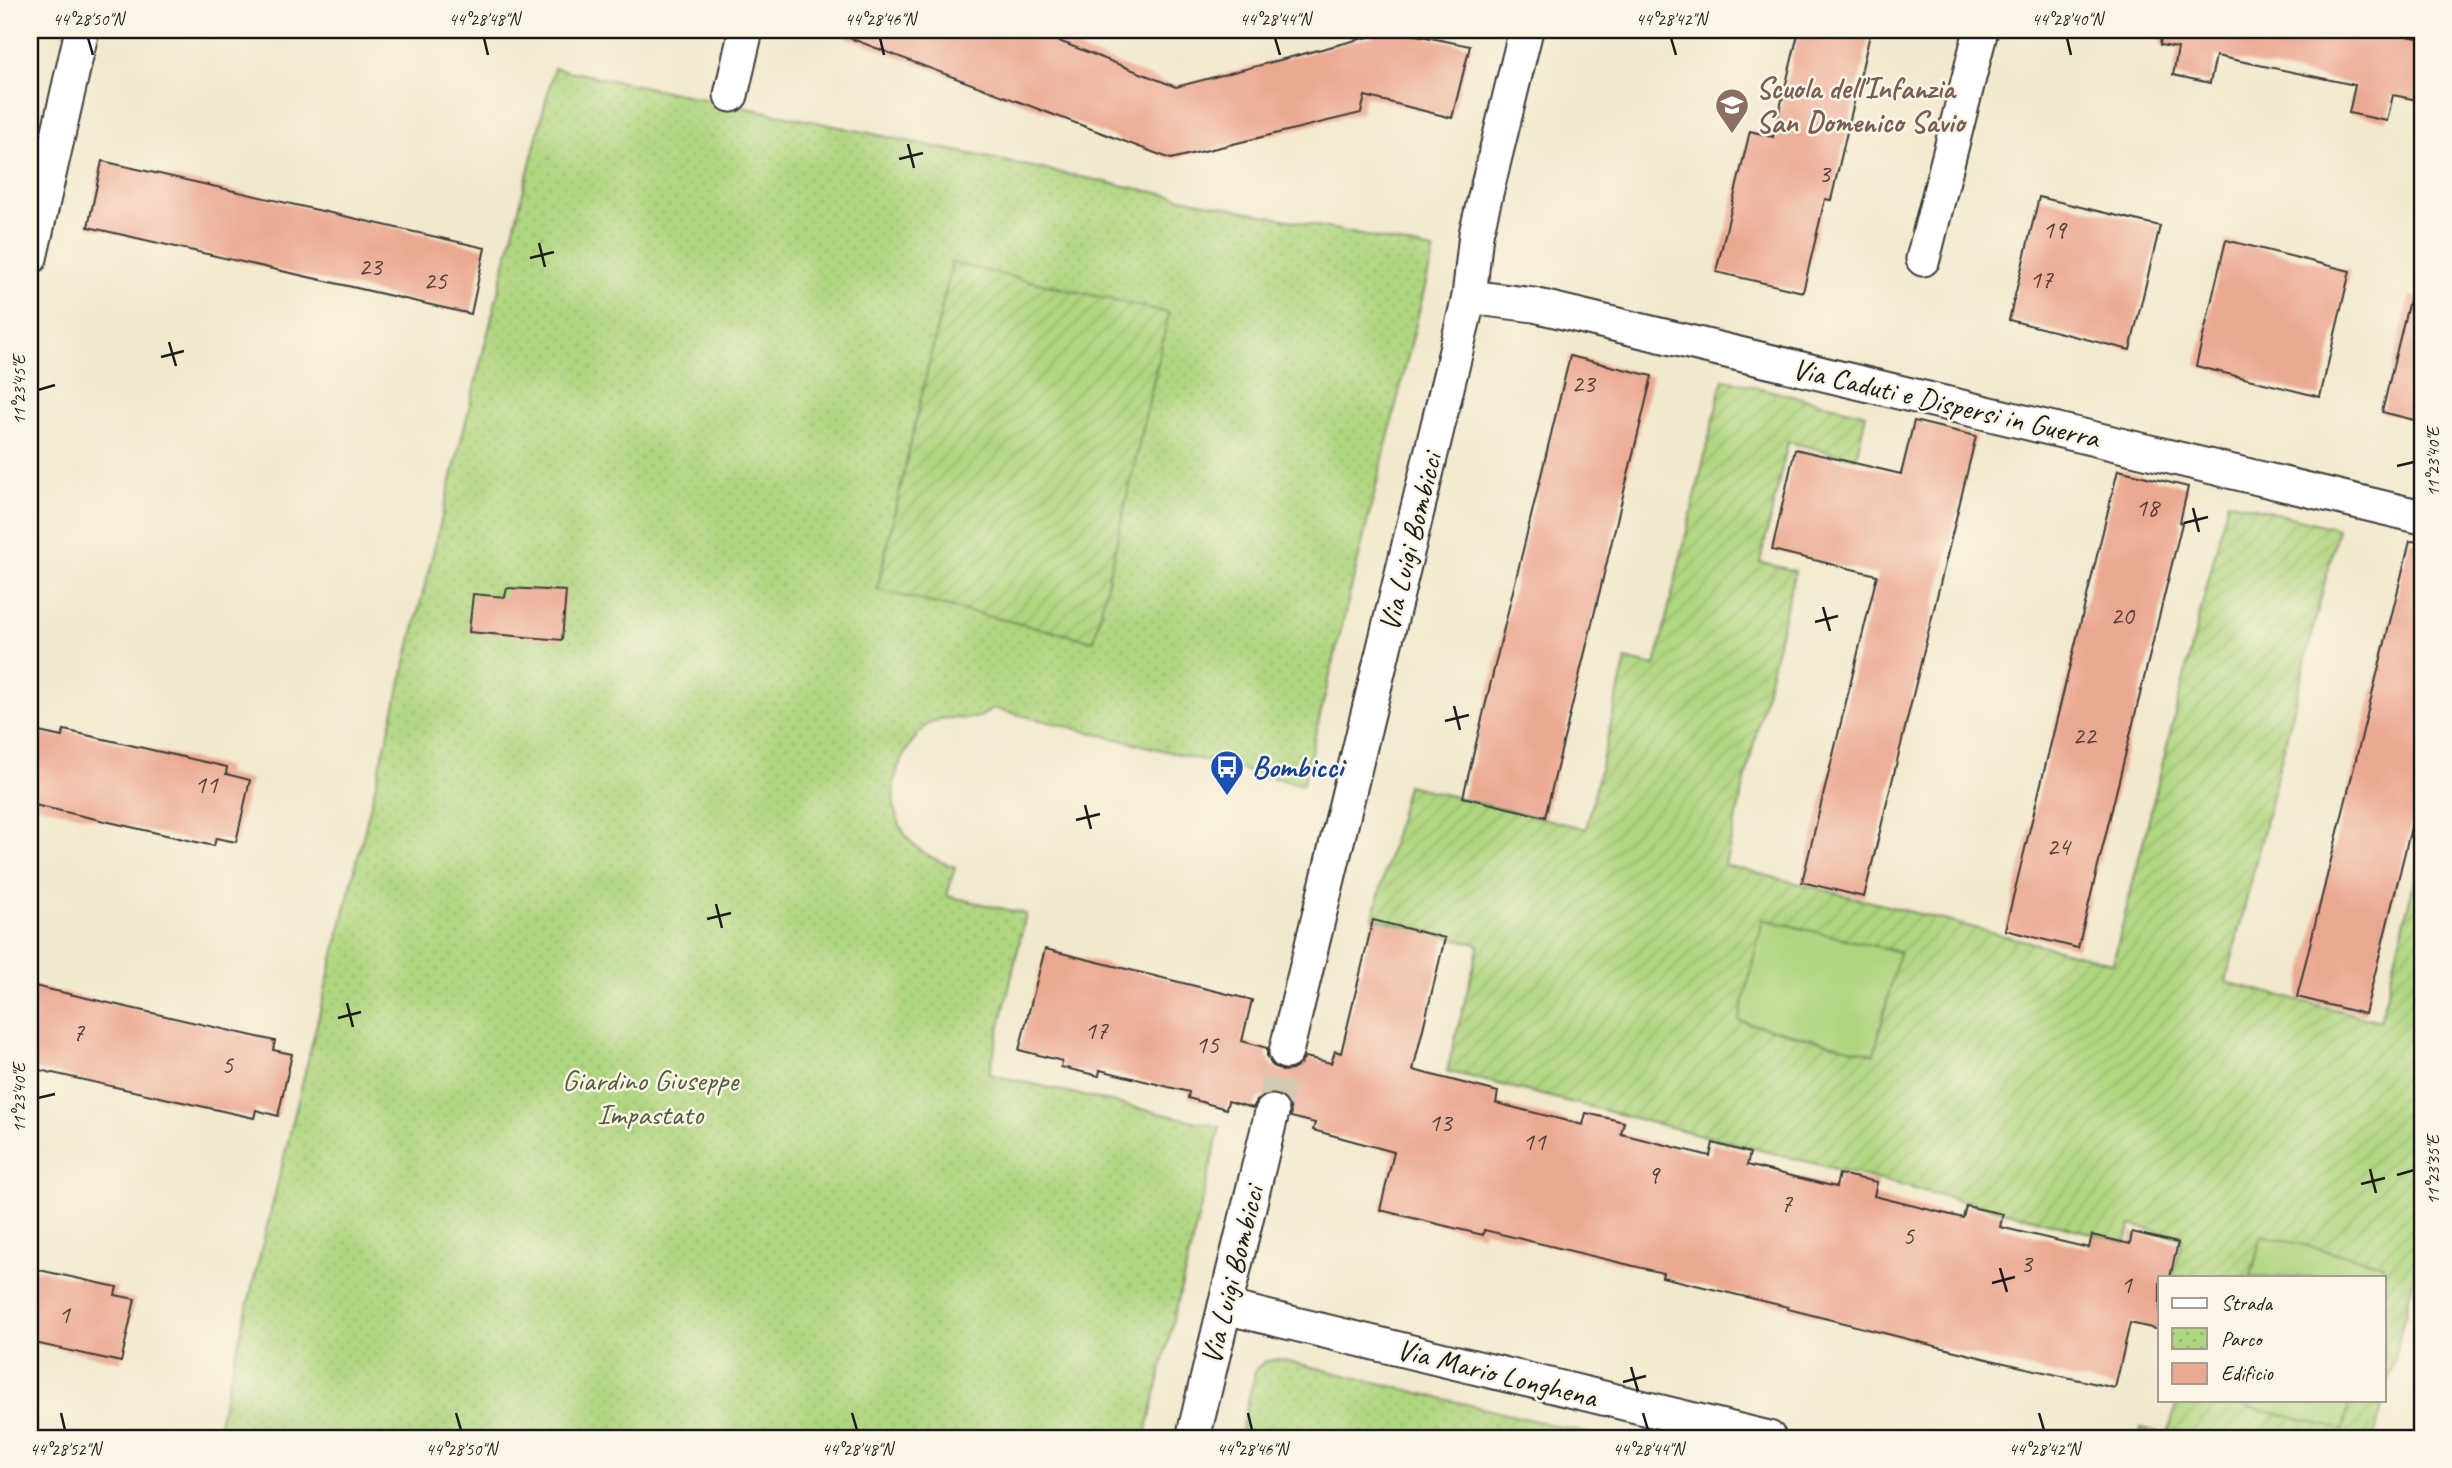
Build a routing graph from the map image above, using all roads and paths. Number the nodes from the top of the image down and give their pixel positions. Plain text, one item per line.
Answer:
1 (82, 30) edge
2 (746, 30) edge
3 (1526, 30) edge
4 (1981, 30) edge
5 (731, 95) dead end
6 (30, 258) edge
7 (1923, 259) dead end
8 (1469, 297) junction
9 (2422, 517) edge
10 (1286, 1052) tunnel mouth
11 (1272, 1112) tunnel mouth
12 (1225, 1307) junction
13 (1193, 1438) edge
14 (1769, 1438) edge

1 - 6 street
2 - 5 street
3 - 8 street, Via Luigi Bombicci
4 - 7 street
8 - 9 street, Via Caduti e Dispersi in Guerra
8 - 10 street, Via Luigi Bombicci
11 - 12 street, Via Luigi Bombicci
12 - 13 street, Via Luigi Bombicci
12 - 14 street, Via Mario Longhena

